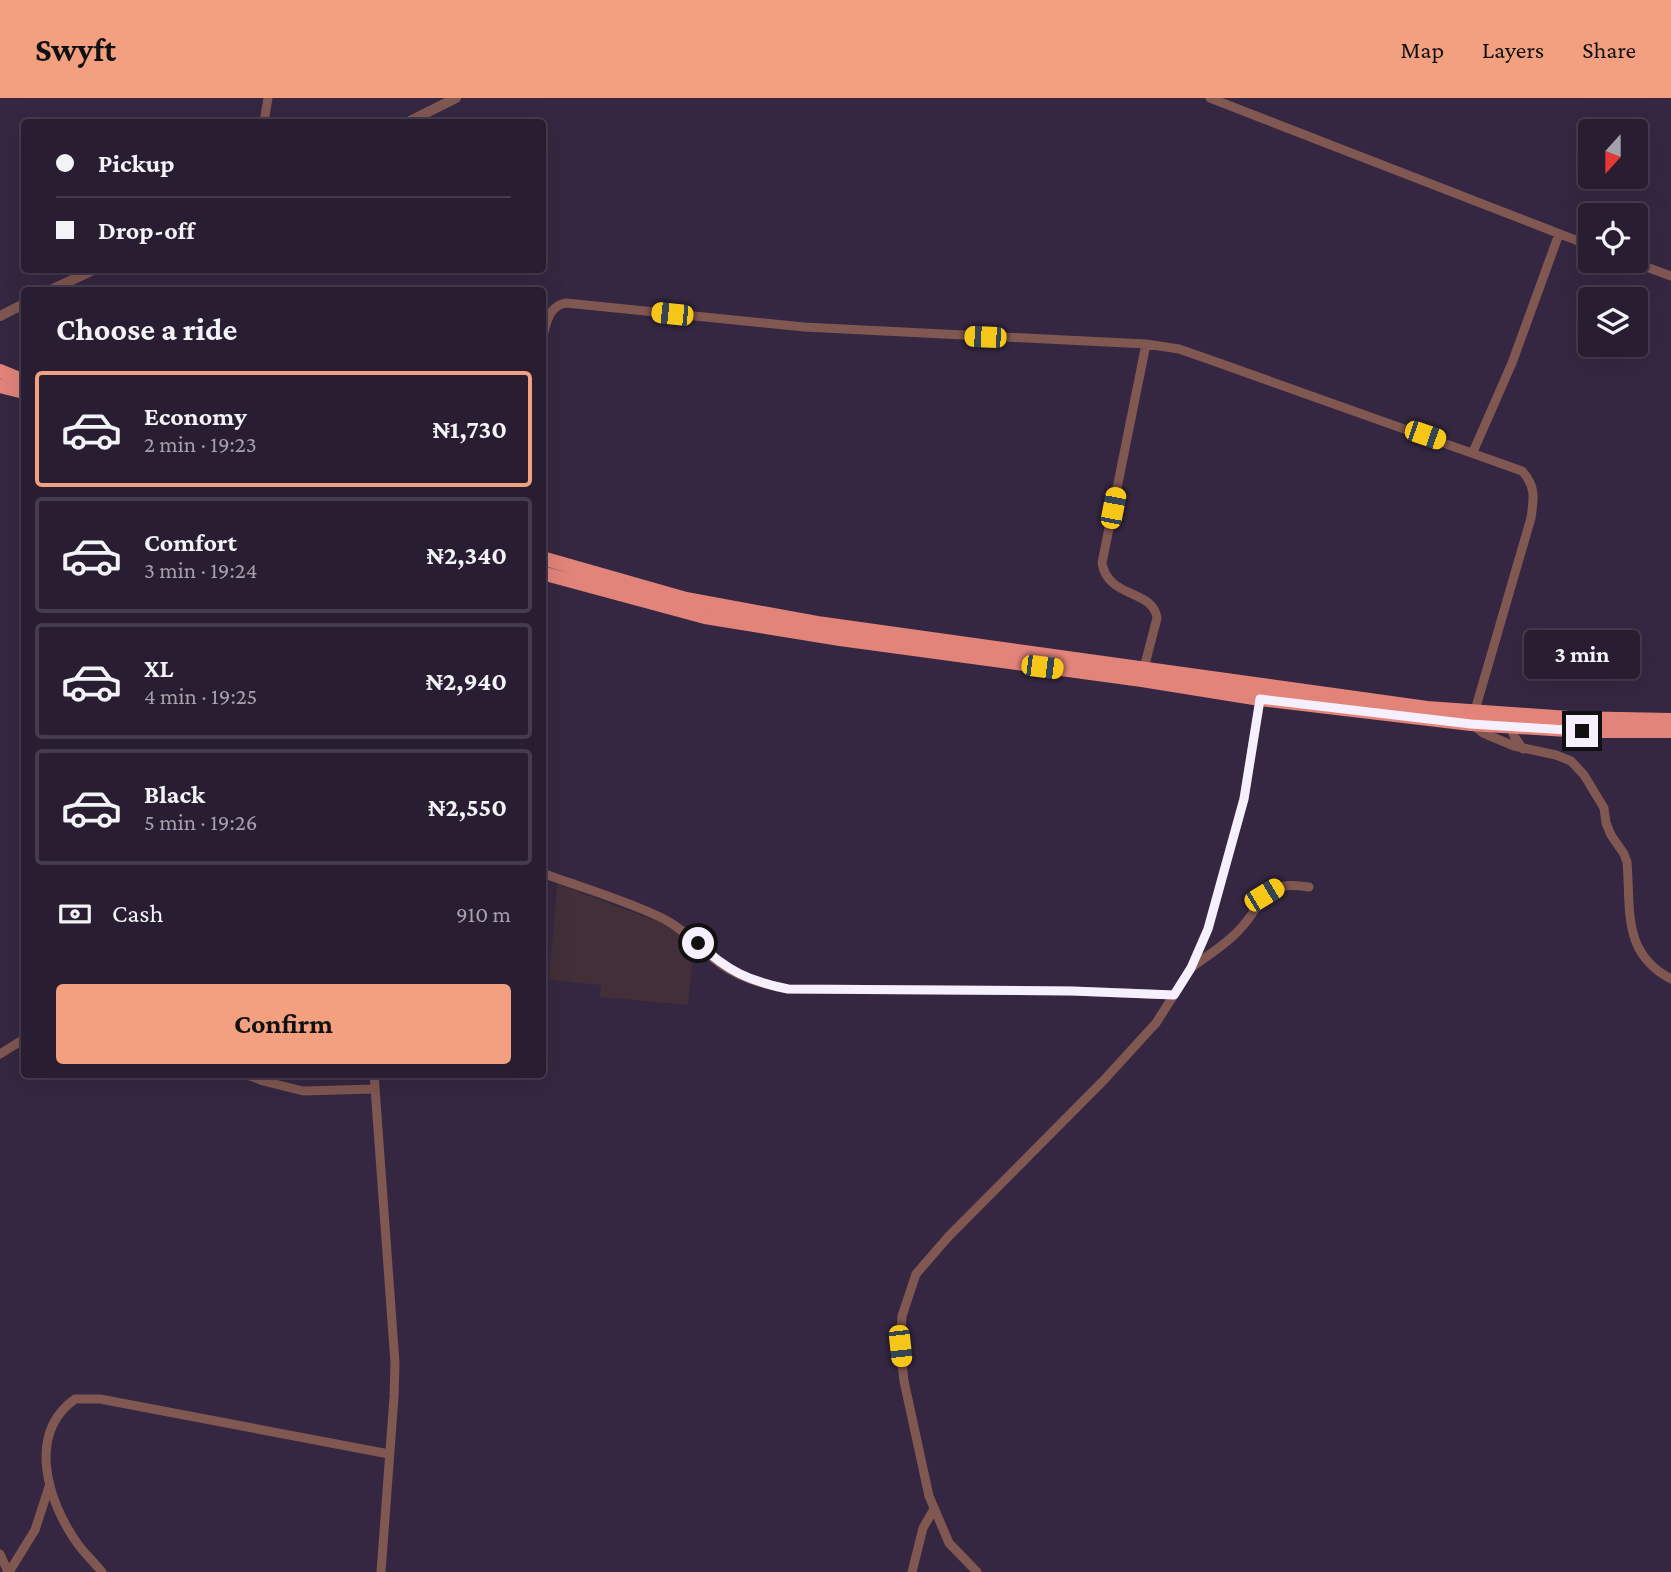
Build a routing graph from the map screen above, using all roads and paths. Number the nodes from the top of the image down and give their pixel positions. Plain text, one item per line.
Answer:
1 (268, 98) edge
2 (456, 98) edge
3 (1210, 98) edge
4 (264, 119) edge
5 (414, 119) edge
6 (1559, 234) junction
7 (1578, 241) edge
8 (1648, 268) edge
9 (87, 273) edge
10 (1671, 276) edge
11 (57, 287) edge
12 (21, 306) edge
13 (0, 316) edge
14 (546, 327) edge
15 (1146, 344) junction
16 (0, 371) edge
17 (21, 380) edge
18 (0, 386) edge
19 (21, 391) edge
20 (1473, 452) junction
21 (546, 559) edge
22 (546, 574) edge
23 (816, 629) junction
24 (1088, 667) junction
25 (1144, 668) junction
26 (1262, 692) junction
27 (1472, 718) junction
28 (1671, 720) edge
29 (1511, 727) junction
30 (1671, 731) edge
31 (1523, 749) junction
32 (546, 875) edge
33 (1308, 887) dead end
34 (1191, 968) junction
35 (1671, 979) edge
36 (1174, 995) junction
37 (21, 1041) edge
38 (0, 1054) edge
39 (254, 1078) edge
40 (374, 1078) edge
41 (375, 1089) junction
42 (390, 1454) junction
43 (49, 1487) junction
44 (934, 1509) junction
45 (0, 1554) edge
46 (9, 1572) edge
47 (102, 1572) edge
48 (381, 1572) edge
49 (912, 1572) edge
50 (976, 1572) edge

1 - 4 street
2 - 5 street
3 - 6 street
6 - 7 street
6 - 20 street
8 - 10 street
9 - 11 street
12 - 13 street
14 - 15 street
15 - 20 street
15 - 25 street
16 - 17 highway
18 - 19 highway
20 - 27 street
21 - 23 highway
22 - 23 highway
23 - 24 highway
24 - 25 highway
24 - 26 highway
25 - 26 highway
26 - 27 highway
26 - 34 street
27 - 28 highway
27 - 29 highway
27 - 31 street
29 - 30 highway
29 - 31 street
31 - 35 street
32 - 36 street
33 - 34 street
34 - 36 street
36 - 44 street
37 - 38 street
39 - 41 street
40 - 41 street
41 - 42 street
42 - 43 street
42 - 48 street
43 - 46 street
43 - 47 street
44 - 49 street
44 - 50 street
45 - 46 street

